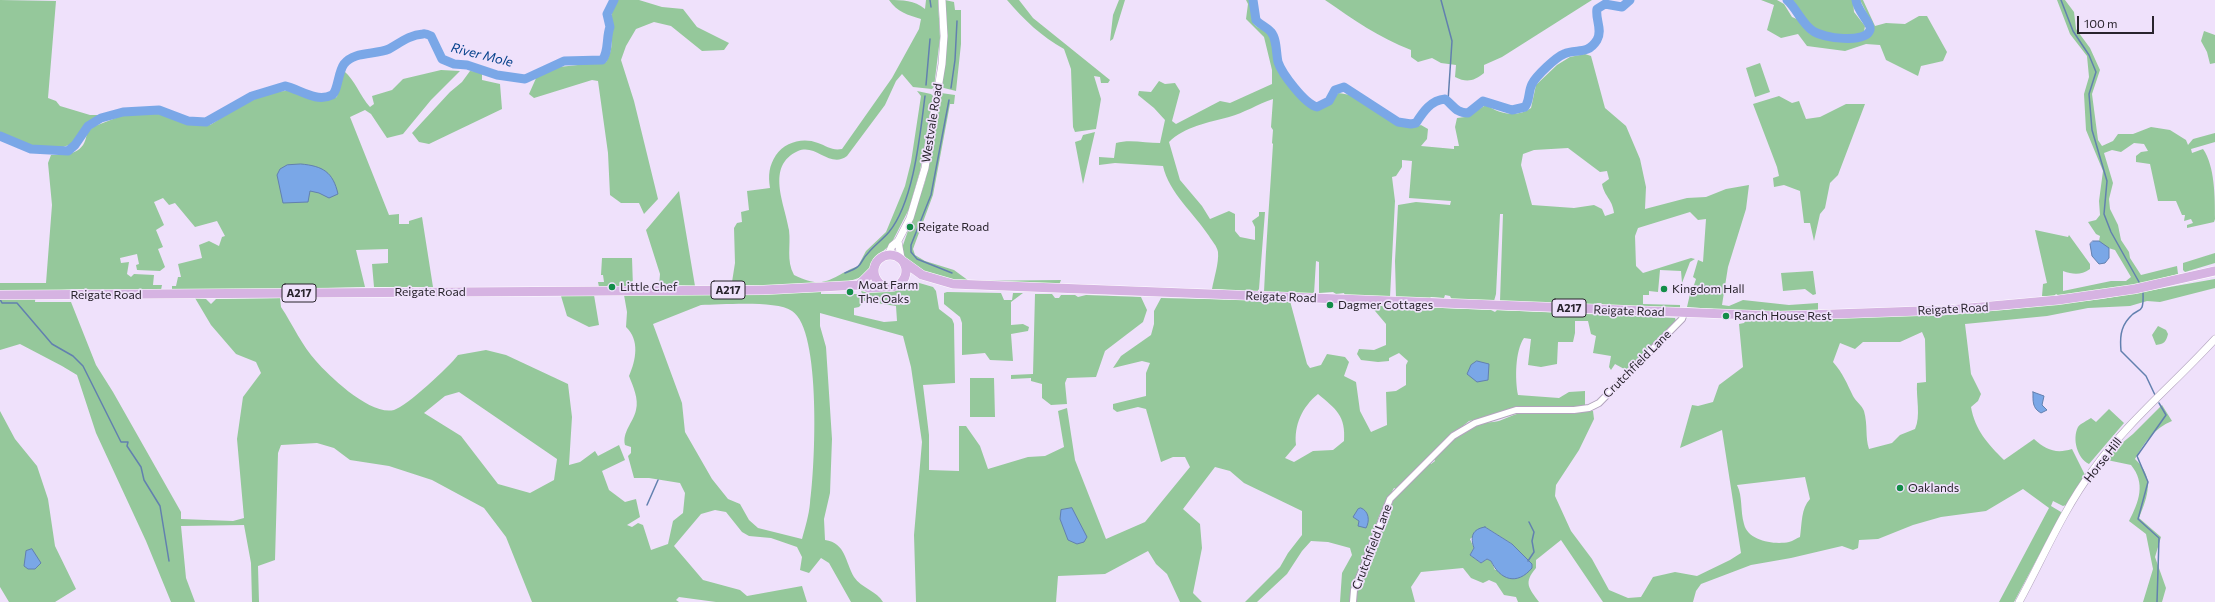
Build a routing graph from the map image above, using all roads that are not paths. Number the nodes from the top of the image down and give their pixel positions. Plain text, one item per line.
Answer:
1 (942, 0) edge
2 (898, 241) junction
3 (888, 255) junction
4 (902, 260) junction
5 (874, 270) junction
6 (2215, 271) edge
7 (922, 275) junction
8 (905, 278) junction
9 (859, 284) junction
10 (886, 287) junction
11 (1, 295) edge
12 (1684, 313) junction
13 (2215, 339) edge
14 (1353, 602) edge
15 (2019, 602) edge

1 - 2 street, Westvale Road
2 - 3 street, Westvale Road
2 - 4 street
3 - 4 main road
3 - 5 main road
4 - 7 main road, Reigate Road / A217
4 - 8 main road
5 - 9 main road
5 - 10 main road
6 - 12 main road, Reigate Road / A217
7 - 8 main road, Reigate Road / A217
7 - 12 main road, Reigate Road / A217
8 - 10 main road
9 - 10 main road, Reigate Road / A217
9 - 11 main road, Reigate Road / A217
12 - 14 street, Crutchfield Lane
13 - 15 street, Horse Hill

